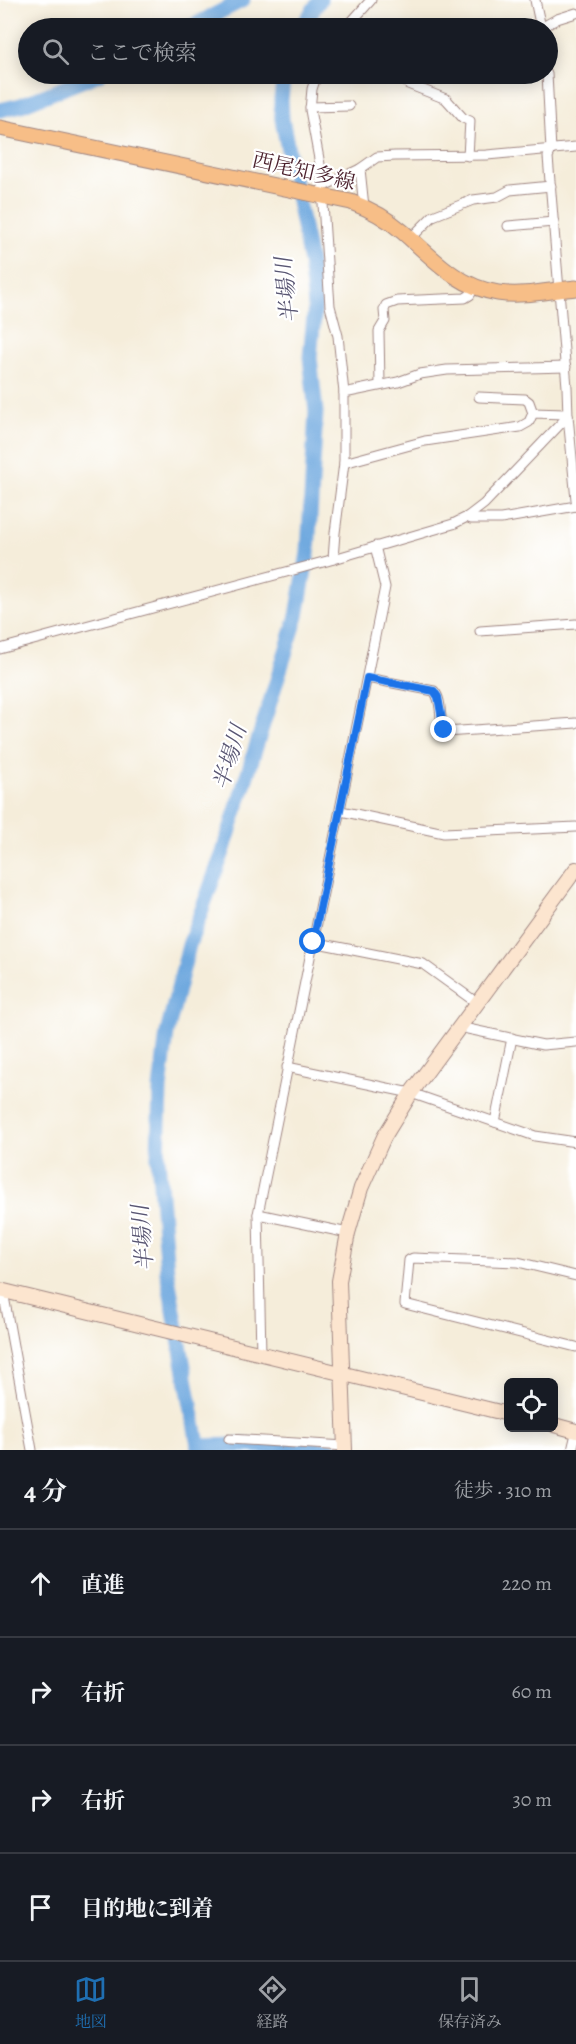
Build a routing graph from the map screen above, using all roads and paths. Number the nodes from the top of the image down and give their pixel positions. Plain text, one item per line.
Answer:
1 (371, 0) edge
2 (535, 0) edge
3 (576, 13) edge
4 (355, 18) edge
5 (539, 18) edge
6 (558, 19) edge
7 (314, 84) edge
8 (408, 84) edge
9 (547, 84) edge
10 (349, 106) dead end
11 (310, 107) junction
12 (0, 128) edge
13 (576, 147) edge
14 (551, 150) junction
15 (468, 156) junction
16 (360, 169) junction
17 (551, 186) junction
18 (318, 191) junction
19 (364, 207) junction
20 (554, 222) junction
21 (508, 226) dead end
22 (410, 239) junction
23 (474, 286) junction
24 (576, 288) edge
25 (559, 289) junction
26 (566, 367) junction
27 (380, 385) junction
28 (572, 388) edge
29 (344, 393) junction
30 (479, 397) dead end
31 (533, 413) junction
32 (568, 416) junction
33 (344, 463) junction
34 (576, 500) edge
35 (576, 506) edge
36 (467, 517) junction
37 (375, 546) junction
38 (330, 560) junction
39 (576, 624) edge
40 (480, 631) dead end
41 (0, 649) edge
42 (367, 678) junction
43 (576, 723) edge
44 (341, 811) junction
45 (576, 827) edge
46 (576, 870) edge
47 (313, 942) junction
48 (477, 1004) junction
49 (461, 1025) junction
50 (512, 1038) junction
51 (576, 1042) edge
52 (287, 1067) junction
53 (411, 1093) junction
54 (495, 1122) junction
55 (576, 1142) edge
56 (258, 1214) junction
57 (348, 1233) junction
58 (576, 1276) edge
59 (1, 1291) edge
60 (576, 1347) edge
61 (261, 1354) junction
62 (341, 1374) junction
63 (504, 1413) edge
64 (558, 1426) edge
65 (576, 1432) edge
66 (236, 1444) edge
67 (345, 1448) edge
68 (32, 1450) edge
69 (572, 1450) edge

1 - 4 street
2 - 5 street
3 - 6 street
7 - 11 street
8 - 15 street
9 - 14 street
10 - 11 street
11 - 18 street
12 - 18 main road, 西尾知多線
13 - 14 street
14 - 15 street
14 - 17 street
15 - 16 street
16 - 18 street
16 - 19 street
17 - 20 street
17 - 22 street
18 - 19 main road, 西尾知多線
18 - 29 street
19 - 22 main road, 西尾知多線
20 - 21 street
20 - 25 street
22 - 23 main road, 西尾知多線
23 - 25 main road, 西尾知多線
23 - 27 street
24 - 25 main road, 西尾知多線
25 - 26 street
26 - 27 street
26 - 28 street
27 - 29 street
28 - 32 street
29 - 33 street
30 - 31 street
31 - 32 street
31 - 33 street
32 - 34 street
32 - 36 street
33 - 38 street
35 - 36 street
36 - 37 street
37 - 38 street
37 - 42 street
38 - 41 street
39 - 40 street
42 - 43 street
42 - 44 street
44 - 45 street
44 - 47 street
46 - 48 street
47 - 48 street
47 - 52 street
48 - 49 street
49 - 50 street
49 - 53 street
50 - 51 street
50 - 54 street
52 - 53 street
52 - 56 street
53 - 54 street
53 - 57 street
54 - 55 street
56 - 57 street
56 - 61 street
57 - 62 street
58 - 60 street
59 - 61 street
59 - 68 street
61 - 62 street
62 - 63 street
62 - 67 street
64 - 65 street
65 - 69 street
66 - 67 street

